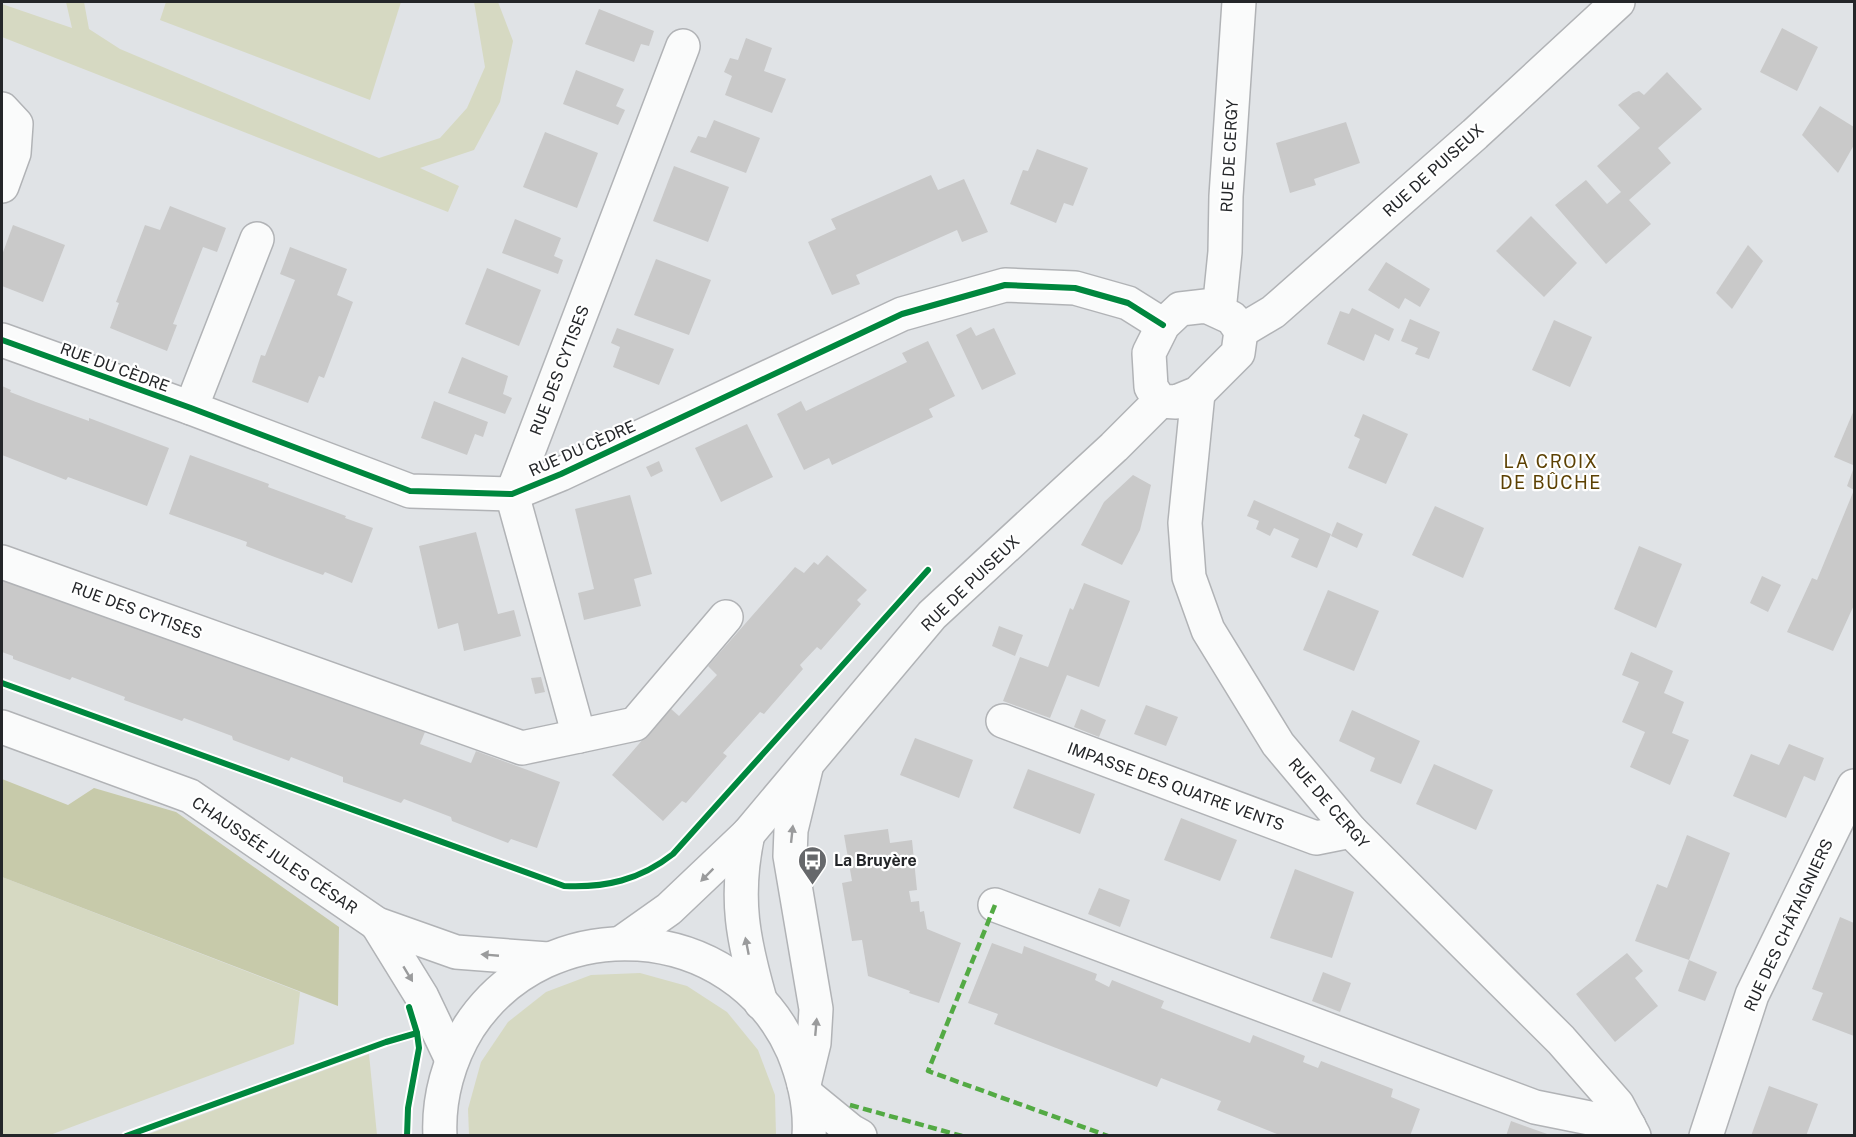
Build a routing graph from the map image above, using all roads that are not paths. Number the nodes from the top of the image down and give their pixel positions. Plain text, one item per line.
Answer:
1 (1239, 2) edge
2 (1618, 2) edge
3 (683, 46) dead end
4 (2, 109) edge
5 (2, 186) edge
6 (257, 239) dead end
7 (1230, 321) junction
8 (1163, 325) junction
9 (2, 340) edge
10 (1198, 393) junction
11 (1160, 401) junction
12 (192, 408) junction
13 (512, 494) junction
14 (2, 562) edge
15 (726, 617) dead end
16 (1003, 721) dead end
17 (2, 727) edge
18 (579, 736) junction
19 (808, 761) junction
20 (1854, 786) edge
21 (1352, 831) junction
22 (748, 834) junction
23 (995, 904) dead end
24 (377, 924) junction
25 (621, 943) junction
26 (548, 959) junction
27 (761, 1003) junction
28 (452, 1060) junction
29 (806, 1090) junction
30 (1632, 1131) edge
31 (440, 1136) edge
32 (809, 1136) edge
33 (860, 1136) edge
34 (1706, 1136) edge

1 - 7 street, RUE DE CERGY
2 - 7 street, RUE DE PUISEUX
3 - 13 street, RUE DES CYTISES
4 - 5 street
6 - 12 street
7 - 8 street
7 - 10 street
8 - 11 street
8 - 13 street, RUE DU CÈDRE
9 - 12 street, RUE DU CÈDRE
10 - 11 street
10 - 21 street, RUE DE CERGY
11 - 19 street, RUE DE PUISEUX
12 - 13 street, RUE DU CÈDRE
13 - 18 street
14 - 18 street, RUE DES CYTISES
15 - 18 street, RUE DES CYTISES
16 - 21 street, IMPASSE DES QUATRE VENTS
17 - 24 street, CHAUSSÉE JULES CÉSAR
19 - 22 street, RUE DE PUISEUX
29 -> 19 street
20 - 34 street, RUE DES CHÂTAIGNIERS
21 - 30 street, RUE DE CERGY
22 -> 25 street, RUE DE PUISEUX
27 -> 22 street, RUE DE PUISEUX
23 - 30 street
26 -> 24 street, CHAUSSÉE JULES CÉSAR
24 -> 28 street, CHAUSSÉE JULES CÉSAR
25 - 26 street
25 - 27 street
26 - 28 street
27 - 29 street
28 - 31 street
29 - 32 street
29 - 33 street

